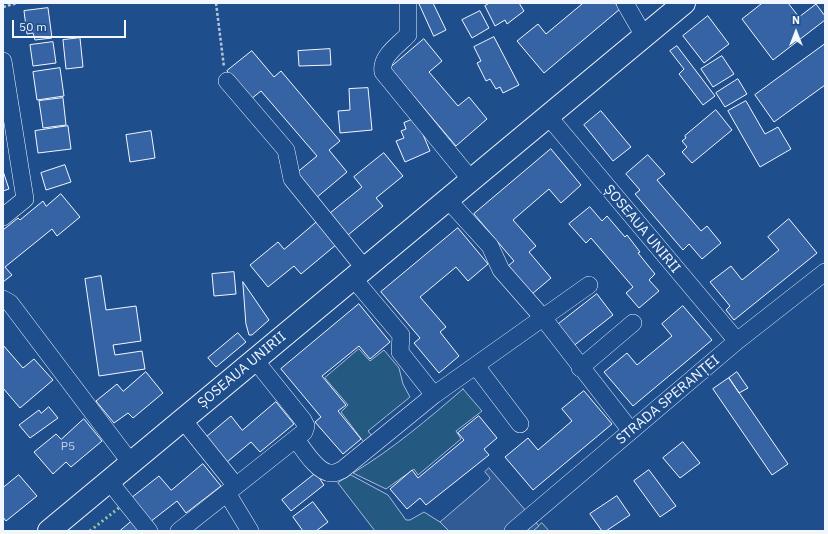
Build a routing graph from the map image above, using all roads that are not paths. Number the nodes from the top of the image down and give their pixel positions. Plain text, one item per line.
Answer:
1 (408, 3) edge
2 (625, 3) edge
3 (684, 3) edge
4 (644, 36) junction
5 (3, 60) edge
6 (227, 82) road end
7 (548, 116) junction
8 (472, 181) junction
9 (448, 200) junction
10 (3, 217) edge
11 (825, 272) edge
12 (359, 273) junction
13 (589, 285) dead end
14 (3, 299) edge
15 (544, 319) junction
16 (633, 323) dead end
17 (737, 341) junction
18 (255, 360) junction
19 (476, 366) junction
20 (580, 368) junction
21 (434, 395) junction
22 (183, 420) junction
23 (520, 424) dead end
24 (631, 431) junction
25 (296, 440) junction
26 (131, 463) junction
27 (109, 481) junction
28 (232, 489) junction
29 (49, 531) edge
30 (149, 531) edge
31 (179, 531) edge
32 (250, 531) edge
33 (513, 531) edge

1 - 8 street
2 - 4 street
3 - 4 main road, ȘOSEAUA UNIRII
4 - 7 main road, ȘOSEAUA UNIRII
5 - 10 street
6 - 12 street
7 - 8 main road, ȘOSEAUA UNIRII
7 - 17 street, ȘOSEAUA UNIRII
8 - 9 main road, ȘOSEAUA UNIRII
9 - 12 main road, ȘOSEAUA UNIRII
9 - 15 street
11 - 17 street, STRADA SPERANȚEI
12 - 18 main road, ȘOSEAUA UNIRII
12 - 21 street
13 - 15 street
14 - 26 street
15 - 19 street
15 - 20 street
16 - 20 street
17 - 24 street, STRADA SPERANȚEI
18 - 22 main road, ȘOSEAUA UNIRII
18 - 25 street
19 - 21 street
19 - 23 street
20 - 24 street
21 - 25 street
22 - 26 main road, ȘOSEAUA UNIRII
22 - 28 street
24 - 33 street, STRADA SPERANȚEI
25 - 28 street
26 - 27 main road, ȘOSEAUA UNIRII
27 - 29 main road, ȘOSEAUA UNIRII
27 - 30 street
28 - 31 street
28 - 32 street

